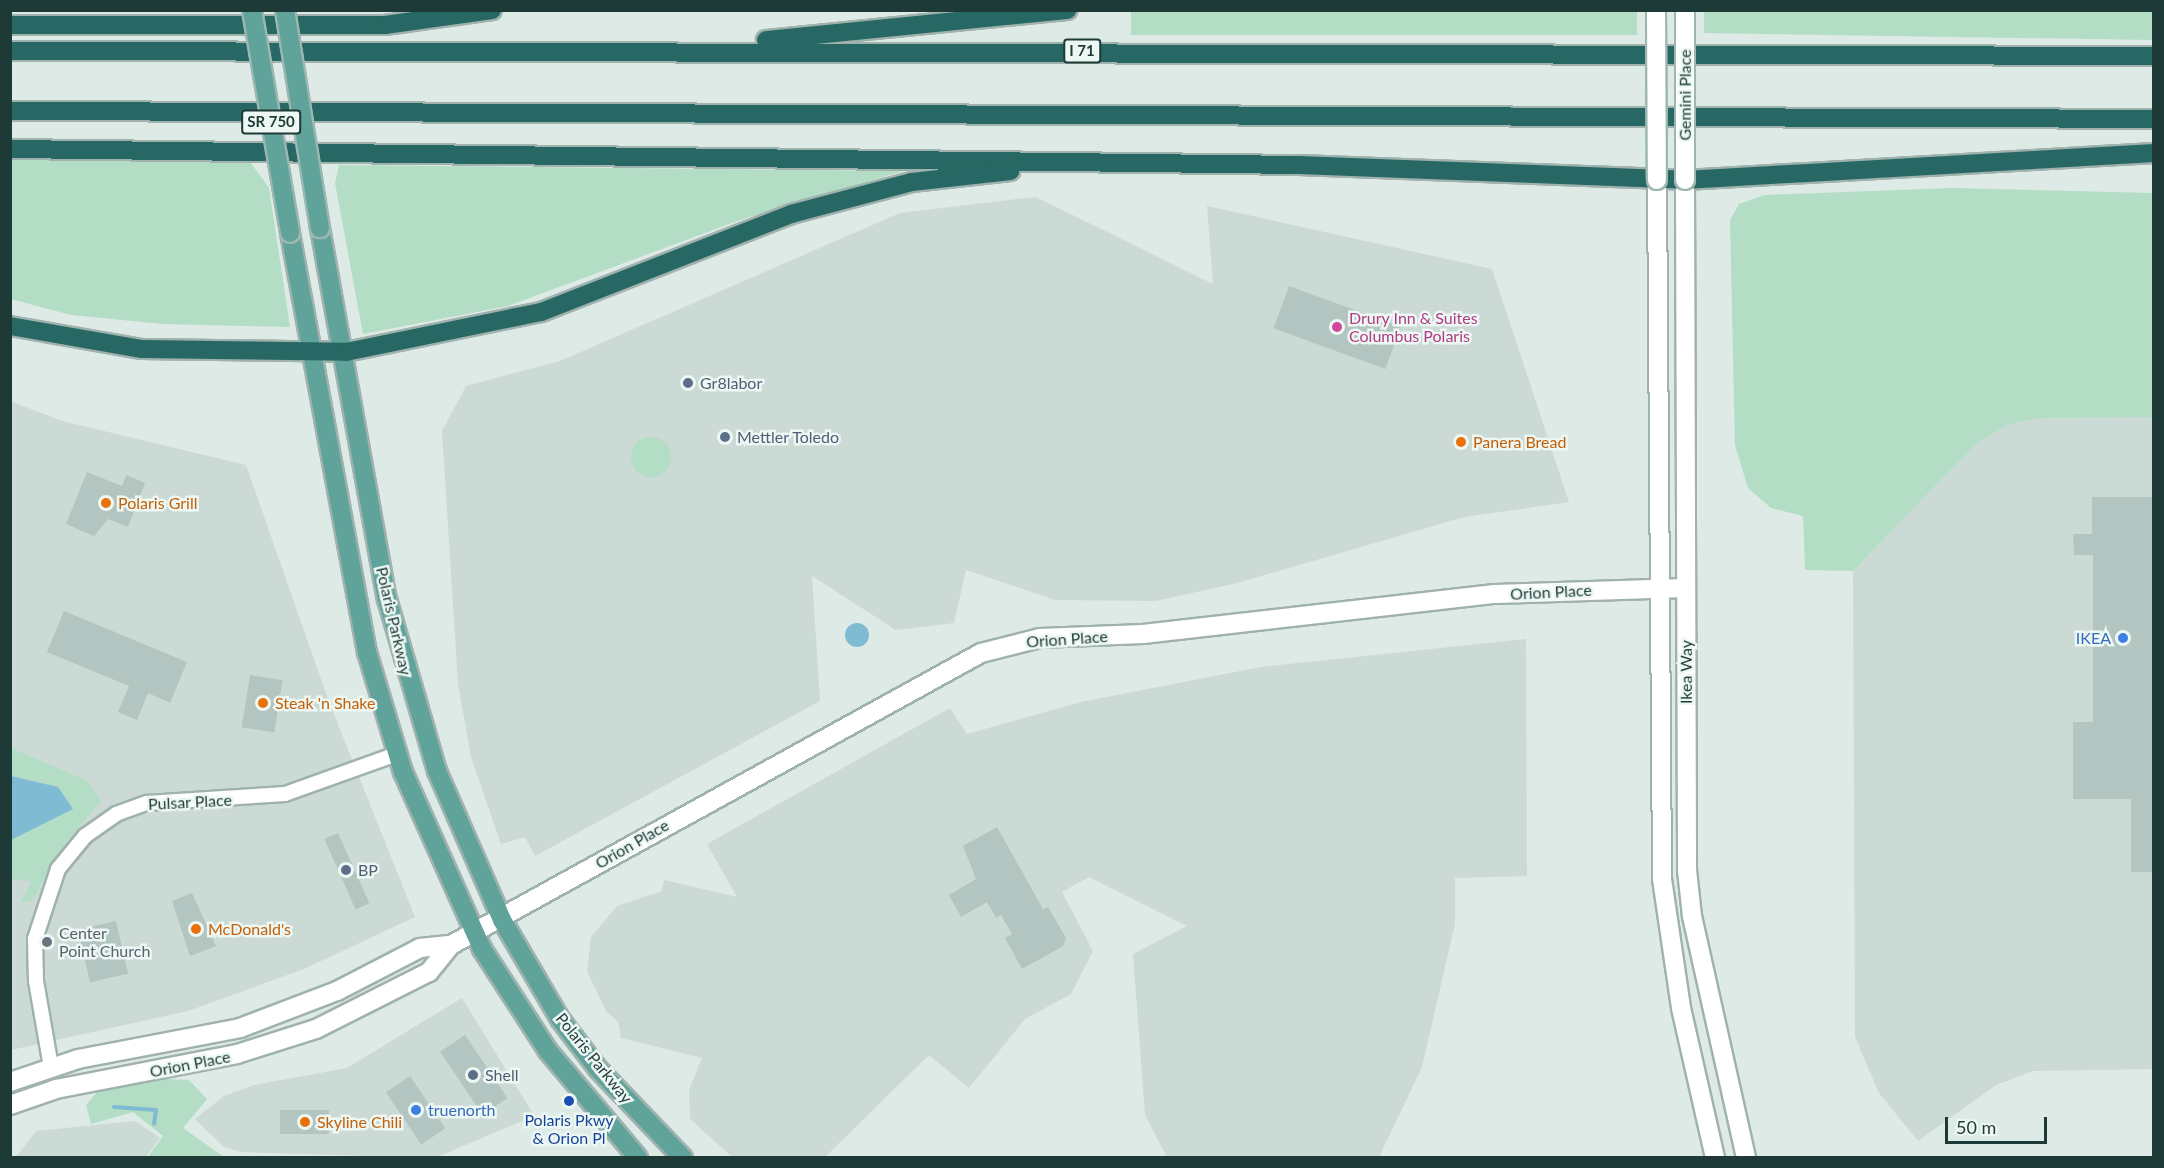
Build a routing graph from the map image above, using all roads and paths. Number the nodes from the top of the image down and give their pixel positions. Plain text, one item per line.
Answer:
1 (252, 10) edge
2 (285, 10) edge
3 (492, 10) edge
4 (1068, 10) edge
5 (1656, 10) edge
6 (1685, 10) edge
7 (10, 25) edge
8 (668, 49) junction
9 (10, 51) edge
10 (2154, 56) edge
11 (10, 111) edge
12 (2154, 119) edge
13 (10, 149) edge
14 (2154, 153) edge
15 (1083, 162) junction
16 (1657, 180) junction
17 (1685, 180) junction
18 (10, 326) edge
19 (308, 352) junction
20 (346, 352) junction
21 (1657, 588) junction
22 (1686, 588) junction
23 (397, 754) junction
24 (502, 920) junction
25 (476, 934) junction
26 (451, 945) junction
27 (51, 1067) junction
28 (10, 1082) edge
29 (10, 1095) edge
30 (10, 1105) edge
31 (638, 1158) edge
32 (683, 1158) edge
33 (1715, 1158) edge
34 (1746, 1158) edge

1 - 19 main road, Polaris Parkway / SR 750, bridge
2 - 20 main road, Polaris Parkway / SR 750, bridge
3 - 7 highway
4 - 8 highway
5 - 16 main road, Gemini Place, bridge
6 - 17 main road, Gemini Place, bridge
8 - 9 highway, I 71
8 - 10 highway, I 71
11 - 12 highway
13 - 15 highway
14 - 17 highway
15 - 16 highway
15 - 20 highway
16 - 17 highway
16 - 21 main road, Ikea Way
17 - 22 main road, Ikea Way
18 - 19 highway
19 - 20 highway
19 - 23 main road, Polaris Parkway
20 - 24 main road, Polaris Parkway
21 - 22 main road, Orion Place
21 - 24 main road, Orion Place
21 - 33 main road, Ikea Way
22 - 34 main road, Ikea Way
23 - 25 main road, Polaris Parkway
23 - 27 street, Pulsar Place
24 - 25 main road, Orion Place
24 - 32 main road, Polaris Parkway
25 - 26 main road, Orion Place
25 - 31 main road, Polaris Parkway
26 - 27 main road, Orion Place
26 - 30 main road, Orion Place
27 - 28 main road, Orion Place
27 - 29 main road

